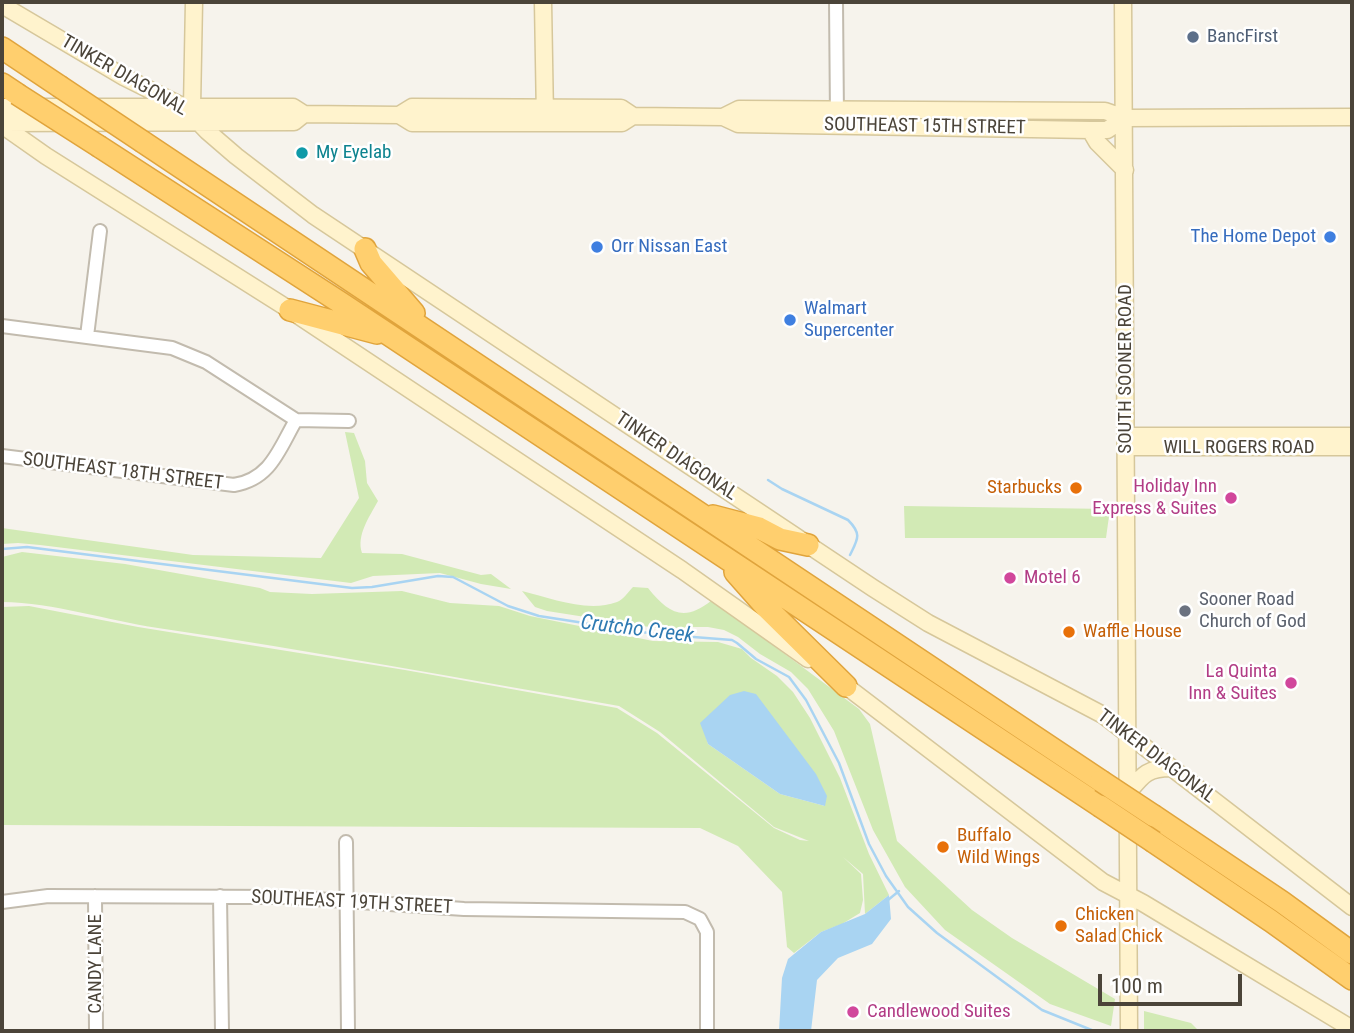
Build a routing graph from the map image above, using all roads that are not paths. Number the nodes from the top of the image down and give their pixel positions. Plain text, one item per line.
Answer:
1 (194, 2) edge
2 (543, 2) edge
3 (836, 2) edge
4 (1123, 2) edge
5 (2, 5) edge
6 (2, 48) edge
7 (124, 77) junction
8 (7, 95) edge
9 (131, 106) junction
10 (192, 112) junction
11 (304, 114) junction
12 (545, 116) junction
13 (836, 117) junction
14 (1352, 117) edge
15 (919, 118) junction
16 (1125, 118) junction
17 (235, 122) junction
18 (2, 124) edge
19 (1090, 130) junction
20 (236, 156) junction
21 (1125, 170) junction
22 (100, 231) dead end
23 (365, 249) junction
24 (290, 310) junction
25 (2, 326) edge
26 (87, 336) junction
27 (434, 336) junction
28 (392, 337) junction
29 (296, 420) junction
30 (349, 421) dead end
31 (1352, 436) edge
32 (1126, 442) junction
33 (1352, 447) edge
34 (2, 456) edge
35 (697, 512) junction
36 (808, 545) junction
37 (718, 551) junction
38 (846, 686) junction
39 (1127, 732) junction
40 (1171, 768) junction
41 (1127, 794) junction
42 (346, 842) dead end
43 (1128, 895) junction
44 (95, 896) junction
45 (220, 896) junction
46 (346, 901) junction
47 (2, 902) edge
48 (1352, 907) edge
49 (1352, 953) edge
50 (1352, 979) edge
51 (1352, 1029) edge
52 (96, 1031) edge
53 (222, 1031) edge
54 (348, 1031) edge
55 (707, 1031) edge
56 (1129, 1031) edge

1 - 10 street
2 - 12 street
3 - 13 street
4 - 16 street, SOUTH SOONER ROAD
5 - 7 street, TINKER DIAGONAL
6 - 27 highway, TINKER DIAGONAL, bridge
7 - 9 street
7 - 10 street, TINKER DIAGONAL
8 - 9 street, SOUTHEAST 15TH STREET
8 - 28 highway, bridge
9 - 10 street, SOUTHEAST 15TH STREET
10 - 11 street, SOUTHEAST 15TH STREET
10 - 17 street, SOUTHEAST 15TH STREET
10 - 18 street, SOUTHEAST 15TH STREET
10 - 20 street, TINKER DIAGONAL
11 - 12 street, SOUTHEAST 15TH STREET
11 - 17 street, SOUTHEAST 15TH STREET
12 - 13 street, SOUTHEAST 15TH STREET
13 - 15 street, SOUTHEAST 15TH STREET
14 - 16 street, SOUTHEAST 15TH STREET
15 - 16 street, SOUTHEAST 15TH STREET
15 - 19 street, SOUTHEAST 15TH STREET
16 - 19 street, SOUTHEAST 15TH STREET
16 - 21 street, SOUTH SOONER ROAD
17 - 20 street
18 - 24 street
19 - 21 street
20 - 23 street, TINKER DIAGONAL
21 - 32 street, SOUTH SOONER ROAD
22 - 26 street
23 - 27 highway
23 - 36 street, TINKER DIAGONAL
24 - 28 highway
24 - 38 street
25 - 26 street
26 - 29 street
27 - 35 highway, TINKER DIAGONAL
28 - 37 highway
29 - 30 street
29 - 34 street, SOUTHEAST 18TH STREET
31 - 32 street, WILL ROGERS ROAD
32 - 33 street, WILL ROGERS ROAD
32 - 39 street, SOUTH SOONER ROAD
35 - 36 highway
35 - 49 highway, TINKER DIAGONAL, bridge
36 - 39 street, TINKER DIAGONAL
37 - 38 highway
37 - 50 highway, bridge
38 - 43 street
39 - 40 street, TINKER DIAGONAL
39 - 41 street, SOUTH SOONER ROAD
40 - 41 street
40 - 48 street, TINKER DIAGONAL
41 - 43 street, SOUTH SOONER ROAD
42 - 46 street
43 - 51 street
43 - 56 street, SOUTH SOONER ROAD
44 - 45 street, SOUTHEAST 19TH STREET
44 - 47 street, SOUTHEAST 19TH STREET
44 - 52 street, CANDY LANE
45 - 46 street, SOUTHEAST 19TH STREET
45 - 53 street
46 - 54 street
46 - 55 street, SOUTHEAST 19TH STREET

